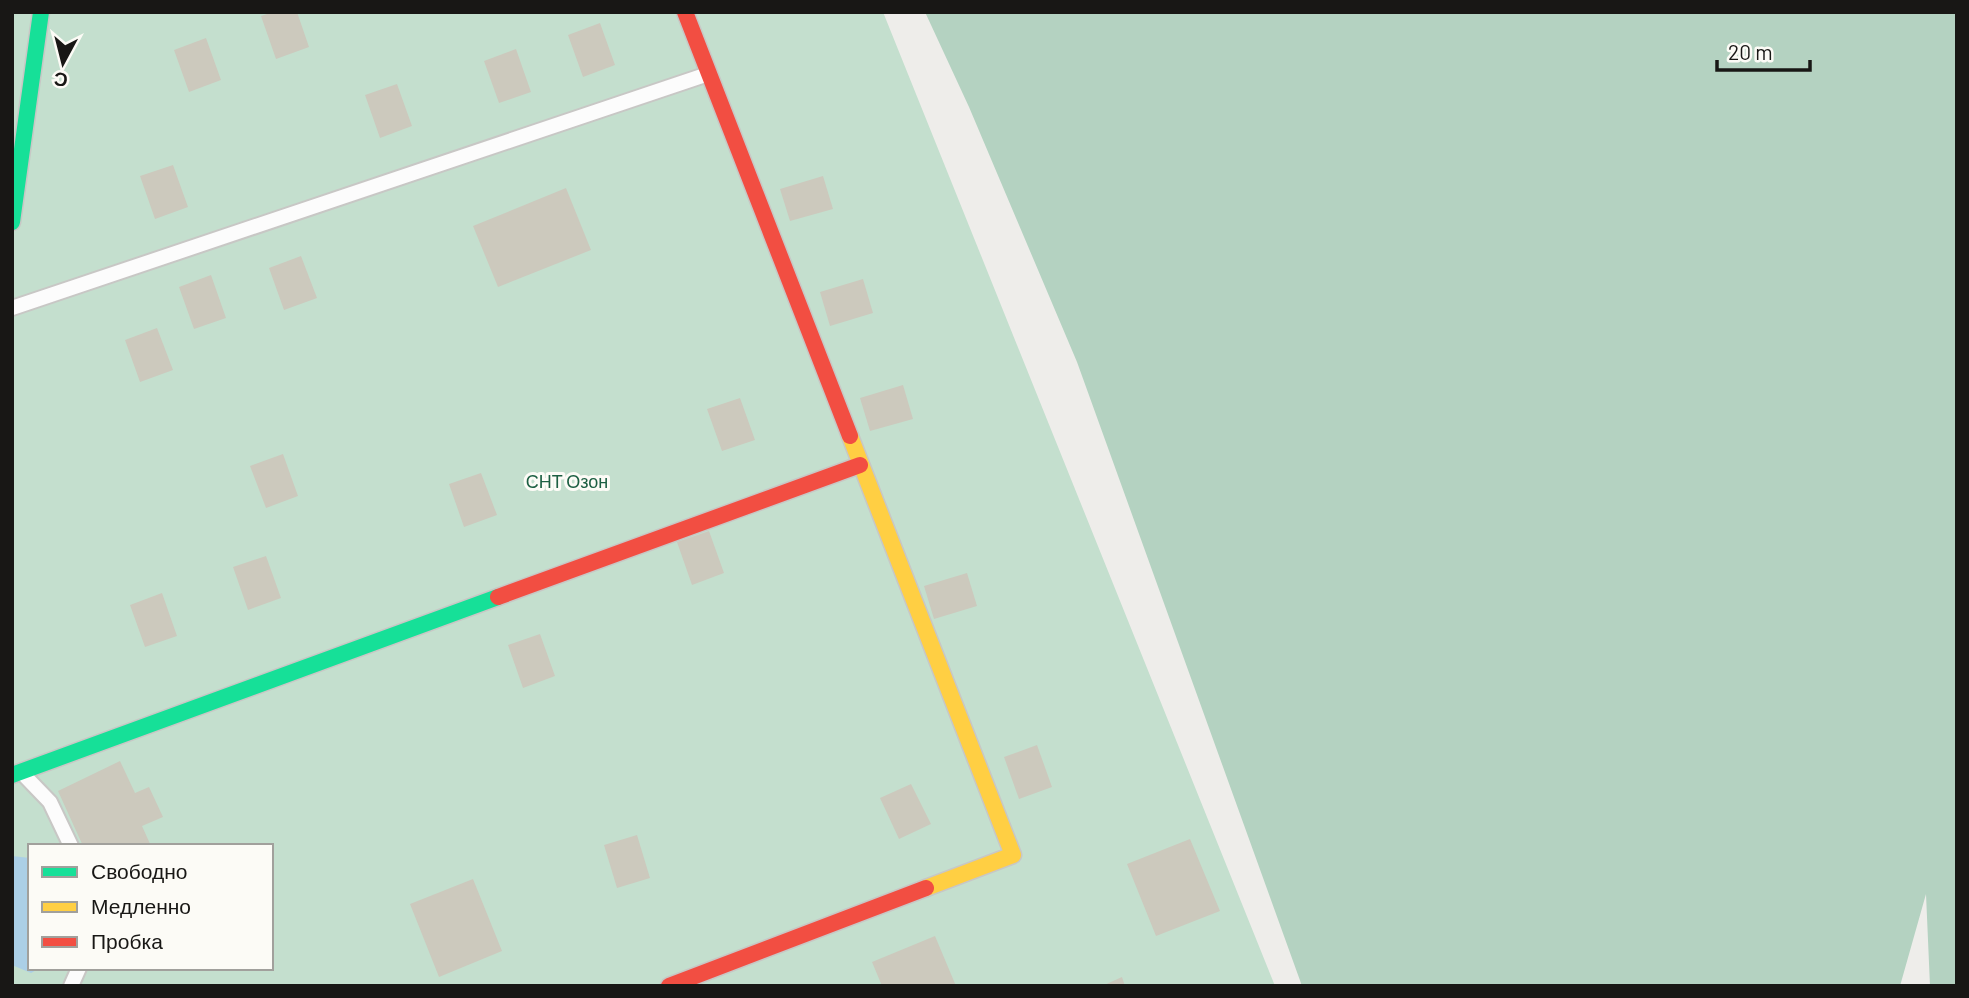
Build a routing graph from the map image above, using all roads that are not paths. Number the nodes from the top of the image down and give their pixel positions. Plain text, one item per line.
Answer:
1 (41, 12) edge
2 (685, 12) edge
3 (710, 73) junction
4 (12, 222) edge
5 (12, 307) edge
6 (860, 466) junction
7 (16, 773) edge
8 (70, 844) edge
9 (78, 970) edge
10 (71, 986) edge
11 (669, 986) edge

1 - 4 street
2 - 3 street
3 - 5 lane
3 - 6 street
6 - 7 street
6 - 11 street
7 - 8 lane
9 - 10 lane

